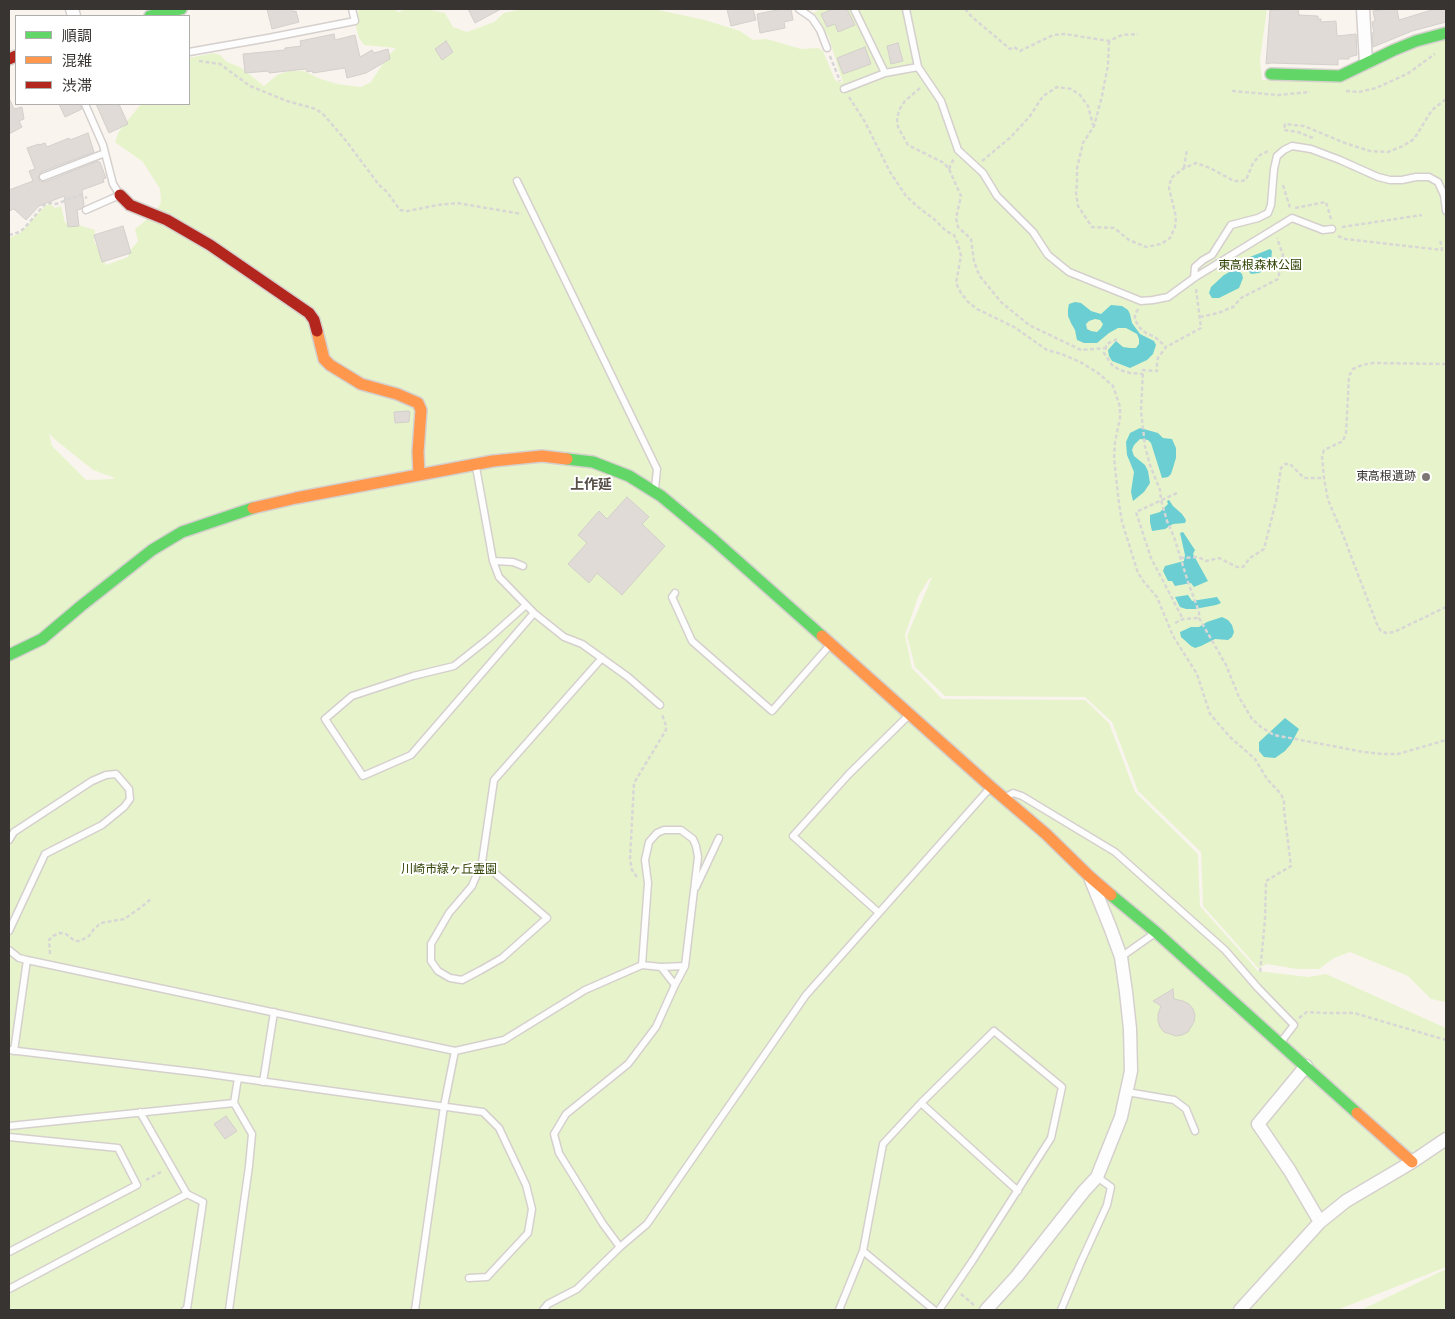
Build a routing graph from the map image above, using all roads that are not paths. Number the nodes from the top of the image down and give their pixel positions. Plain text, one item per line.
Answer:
1 (181, 9) edge
2 (352, 9) edge
3 (799, 9) edge
4 (854, 9) edge
5 (906, 9) edge
6 (1363, 9) edge
7 (168, 14) edge
8 (1446, 32) edge
9 (827, 48) road end
10 (190, 52) edge
11 (1366, 62) junction
12 (918, 67) junction
13 (885, 73) junction
14 (1271, 74) dead end
15 (844, 90) road end
16 (85, 105) edge
17 (105, 153) junction
18 (43, 177) dead end
19 (517, 181) dead end
20 (120, 195) junction
21 (86, 210) dead end
22 (1446, 211) edge
23 (1332, 228) road end
24 (1194, 278) junction
25 (476, 465) junction
26 (419, 475) junction
27 (655, 492) junction
28 (493, 562) junction
29 (523, 566) dead end
30 (675, 594) dead end
31 (526, 605) junction
32 (534, 613) junction
33 (830, 644) junction
34 (9, 656) edge
35 (602, 658) junction
36 (660, 705) road end
37 (910, 714) junction
38 (991, 787) junction
39 (1004, 798) junction
40 (719, 838) dead end
41 (9, 840) edge
42 (482, 862) junction
43 (1089, 876) junction
44 (694, 892) junction
45 (878, 912) junction
46 (9, 931) edge
47 (1156, 933) junction
48 (9, 950) edge
49 (1121, 957) junction
50 (27, 960) junction
51 (642, 965) junction
52 (685, 966) junction
53 (661, 967) junction
54 (675, 984) junction
55 (274, 1012) junction
56 (1280, 1043) junction
57 (11, 1051) edge
58 (455, 1051) junction
59 (1306, 1066) junction
60 (238, 1078) junction
61 (263, 1082) junction
62 (1127, 1092) junction
63 (234, 1103) junction
64 (921, 1103) junction
65 (444, 1106) junction
66 (140, 1112) junction
67 (9, 1126) edge
68 (1195, 1131) dead end
69 (9, 1137) edge
70 (1446, 1138) edge
71 (1412, 1162) junction
72 (1097, 1176) junction
73 (1018, 1191) junction
74 (187, 1194) junction
75 (1320, 1222) junction
76 (620, 1247) junction
77 (863, 1251) junction
78 (9, 1252) edge
79 (469, 1278) dead end
80 (9, 1289) edge
81 (981, 1308) edge
82 (185, 1310) edge
83 (229, 1310) edge
84 (415, 1310) edge
85 (543, 1310) edge
86 (839, 1310) edge
87 (934, 1310) edge
88 (939, 1310) edge
89 (1060, 1310) edge
90 (1240, 1310) edge

1 - 7 street
2 - 10 lane
3 - 9 lane
4 - 13 lane
5 - 12 lane
6 - 11 street
8 - 11 street
11 - 14 street
12 - 13 lane
12 - 24 lane
13 - 15 lane
16 - 17 lane
17 - 18 lane
17 - 20 lane
19 - 27 lane
20 - 21 lane
20 - 26 street
22 - 24 lane
23 - 24 lane
25 - 26 street
25 - 27 street
25 - 28 lane
26 - 34 street
27 - 33 street
28 - 29 lane
28 - 31 lane
30 - 33 lane
31 - 32 lane
31 - 32 lane
32 - 35 lane
33 - 37 street
35 - 36 lane
35 - 42 lane
37 - 38 street
37 - 45 lane
38 - 39 street
38 - 45 lane
39 - 43 street
39 - 56 lane
40 - 44 lane
41 - 46 lane
42 - 42 lane
43 - 47 street
43 - 49 street
44 - 51 lane
44 - 52 lane
45 - 76 lane
47 - 49 lane
47 - 56 street
48 - 50 lane
49 - 62 street
50 - 55 lane
50 - 57 lane
51 - 53 lane
51 - 58 lane
52 - 53 lane
52 - 54 lane
53 - 54 lane
54 - 76 lane
55 - 58 lane
55 - 61 lane
56 - 59 street
57 - 60 lane
58 - 65 lane
59 - 71 street
59 - 75 street
60 - 61 lane
60 - 63 lane
61 - 65 lane
62 - 68 lane
62 - 72 street
63 - 66 lane
63 - 83 lane
64 - 73 lane
64 - 73 lane
64 - 77 lane
65 - 79 lane
65 - 84 lane
66 - 67 lane
66 - 74 lane
69 - 78 lane
70 - 71 street
71 - 75 street
72 - 81 street
72 - 89 lane
73 - 88 lane
74 - 80 lane
74 - 82 lane
75 - 90 street
76 - 85 lane
77 - 86 lane
77 - 87 lane

